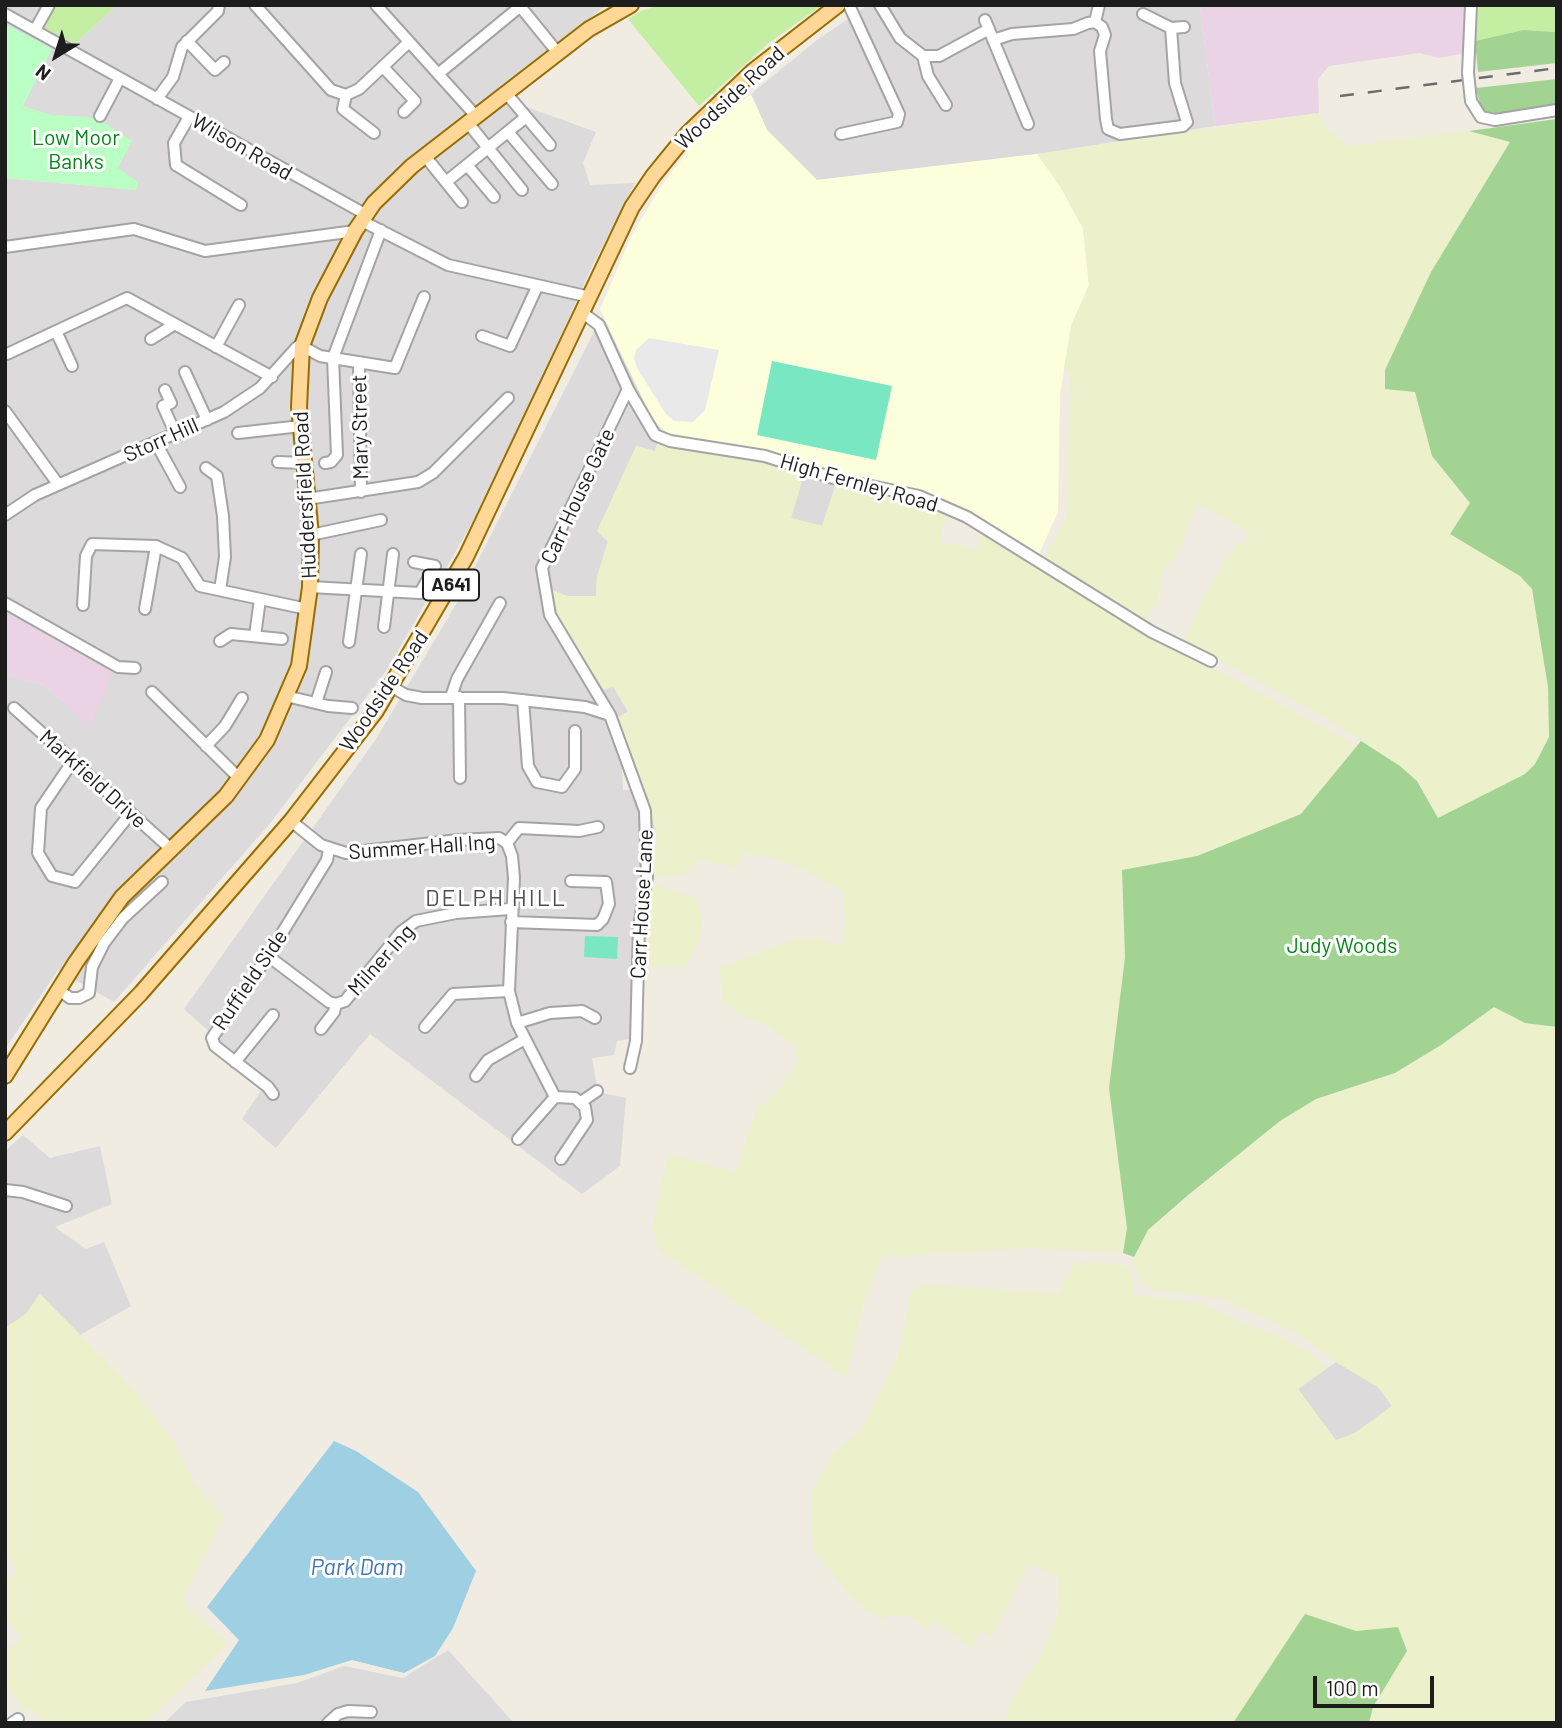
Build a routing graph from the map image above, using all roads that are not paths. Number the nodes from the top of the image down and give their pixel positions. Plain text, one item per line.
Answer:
1 (49, 5) edge
2 (219, 5) edge
3 (256, 5) edge
4 (376, 5) edge
5 (838, 5) edge
6 (849, 5) edge
7 (880, 5) edge
8 (1099, 5) edge
9 (1471, 5) edge
10 (520, 6) edge
11 (632, 6) edge
12 (10, 11) edge
13 (1143, 14) dead end
14 (1095, 23) junction
15 (1184, 27) dead end
16 (1171, 28) junction
17 (989, 29) junction
18 (35, 30) junction
19 (187, 41) junction
20 (409, 42) junction
21 (558, 53) junction
22 (923, 56) junction
23 (224, 62) dead end
24 (383, 67) junction
25 (438, 74) junction
26 (120, 78) junction
27 (506, 93) junction
28 (346, 94) junction
29 (157, 99) junction
30 (946, 105) dead end
31 (1557, 110) edge
32 (404, 112) dead end
33 (100, 117) dead end
34 (190, 117) junction
35 (526, 117) junction
36 (472, 119) junction
37 (1028, 124) dead end
38 (508, 132) junction
39 (374, 133) dead end
40 (841, 134) dead end
41 (550, 145) dead end
42 (488, 148) junction
43 (425, 156) junction
44 (467, 165) junction
45 (446, 183) junction
46 (552, 184) dead end
47 (522, 190) dead end
48 (494, 197) dead end
49 (462, 202) dead end
50 (242, 205) dead end
51 (361, 222) junction
52 (381, 230) junction
53 (5, 247) edge
54 (537, 287) junction
55 (590, 297) junction
56 (424, 298) dead end
57 (239, 305) dead end
58 (583, 313) junction
59 (175, 324) junction
60 (56, 331) junction
61 (482, 336) dead end
62 (151, 340) dead end
63 (302, 346) junction
64 (216, 347) junction
65 (7, 354) edge
66 (333, 358) junction
67 (359, 362) junction
68 (72, 366) dead end
69 (185, 372) dead end
70 (272, 377) junction
71 (628, 389) junction
72 (164, 390) dead end
73 (508, 398) dead end
74 (5, 411) edge
75 (207, 420) junction
76 (301, 426) junction
77 (238, 432) dead end
78 (176, 435) junction
79 (156, 443) junction
80 (278, 461) dead end
81 (304, 463) junction
82 (325, 463) dead end
83 (206, 468) dead end
84 (58, 484) junction
85 (180, 487) dead end
86 (361, 492) junction
87 (307, 499) junction
88 (5, 515) edge
89 (381, 520) dead end
90 (311, 535) junction
91 (156, 546) junction
92 (361, 554) dead end
93 (393, 554) dead end
94 (414, 562) dead end
95 (310, 587) junction
96 (220, 590) junction
97 (358, 590) junction
98 (388, 591) junction
99 (260, 599) junction
100 (5, 603) edge
101 (500, 603) dead end
102 (83, 605) dead end
103 (145, 609) dead end
104 (307, 609) junction
105 (384, 627) dead end
106 (255, 636) junction
107 (282, 639) dead end
108 (220, 641) dead end
109 (349, 642) dead end
110 (1211, 661) dead end
111 (135, 668) dead end
112 (326, 672) dead end
113 (392, 687) junction
114 (152, 692) dead end
115 (286, 696) junction
116 (455, 697) junction
117 (242, 698) dead end
118 (523, 700) junction
119 (316, 703) junction
120 (15, 708) dead end
121 (352, 708) dead end
122 (610, 715) junction
123 (575, 731) dead end
124 (206, 746) junction
125 (74, 761) junction
126 (239, 778) junction
127 (460, 778) dead end
128 (131, 813) junction
129 (291, 821) junction
130 (598, 827) dead end
131 (507, 842) junction
132 (171, 849) junction
133 (329, 849) junction
134 (571, 881) dead end
135 (162, 882) dead end
136 (510, 909) junction
137 (511, 922) junction
138 (268, 956) junction
139 (59, 990) junction
140 (509, 991) junction
141 (336, 1004) junction
142 (273, 1014) dead end
143 (595, 1018) dead end
144 (517, 1023) junction
145 (425, 1027) dead end
146 (321, 1029) dead end
147 (525, 1039) junction
148 (235, 1062) junction
149 (630, 1068) dead end
150 (5, 1076) edge
151 (476, 1076) dead end
152 (597, 1091) dead end
153 (272, 1094) dead end
154 (555, 1097) junction
155 (581, 1102) junction
156 (5, 1133) edge
157 (518, 1139) dead end
158 (561, 1159) dead end
159 (5, 1190) edge
160 (66, 1206) dead end
161 (371, 1712) dead end
162 (328, 1723) edge

1 - 18 street
2 - 19 street
3 - 28 street
4 - 20 street
5 - 55 main road, Woodside Road / A641
6 - 40 street
7 - 22 street
8 - 14 street
9 - 31 street, bridge
10 - 21 street
10 - 25 street
11 - 21 main road, Huddersfield Road
12 - 18 street, Wilson Road
13 - 16 street
14 - 16 street
14 - 17 street
15 - 16 street
17 - 22 street
17 - 37 street
18 - 26 street, Wilson Road
19 - 23 street
19 - 29 street
20 - 24 street
20 - 25 street
21 - 27 main road, Huddersfield Road
22 - 30 street
24 - 28 street
24 - 32 street
25 - 36 street
26 - 29 street, Wilson Road
26 - 33 street
27 - 35 street
27 - 36 main road, Huddersfield Road
28 - 39 street
29 - 34 street, Wilson Road
34 - 50 street
34 - 51 street, Wilson Road
35 - 38 street
35 - 41 street
36 - 42 street
36 - 43 main road, Huddersfield Road
38 - 42 street
38 - 46 street
42 - 44 street
42 - 47 street
43 - 45 street
43 - 51 main road, Huddersfield Road
44 - 45 street
44 - 48 street
45 - 49 street
51 - 52 street
51 - 53 street
51 - 63 main road, Huddersfield Road
52 - 54 street
52 - 66 street
54 - 55 street
54 - 61 street
55 - 58 main road, Woodside Road / A641
56 - 67 street
57 - 64 street
58 - 71 street, High Fernley Road
58 - 113 main road, Woodside Road / A641
59 - 60 street
59 - 62 street
59 - 64 street
60 - 65 street
60 - 68 street
63 - 66 street
63 - 70 street, Storr Hill
63 - 76 main road, Huddersfield Road
64 - 70 street
66 - 67 street
66 - 82 street
67 - 86 street, Mary Street
69 - 75 street
70 - 75 street, Storr Hill
71 - 110 street, High Fernley Road
71 - 122 street, Carr House Gate
72 - 78 street
73 - 86 street
74 - 84 street
75 - 78 street, Storr Hill
76 - 77 street
76 - 81 main road, Huddersfield Road
78 - 79 street, Storr Hill
79 - 84 street, Storr Hill
79 - 85 street
80 - 81 street
81 - 87 main road, Huddersfield Road
83 - 96 street
84 - 88 street, Storr Hill
86 - 87 street
87 - 90 main road, Huddersfield Road
89 - 90 street
90 - 95 main road, Huddersfield Road
91 - 96 street
91 - 102 street
91 - 103 street
92 - 97 street
93 - 98 street
94 - 98 street
95 - 97 street
95 - 104 main road, Huddersfield Road
96 - 99 street
97 - 98 street
97 - 109 street
98 - 105 street
99 - 104 street
99 - 106 street
100 - 111 street
101 - 116 street
104 - 115 main road, Huddersfield Road
106 - 107 street
106 - 108 street
112 - 119 street
113 - 116 street
113 - 129 main road, Woodside Road / A641
114 - 124 street
115 - 119 street
115 - 126 main road, Huddersfield Road
116 - 118 street
116 - 127 street
117 - 124 street
118 - 122 street
118 - 123 street
119 - 121 street
120 - 125 street, Markfield Drive
122 - 149 street, Carr House Lane
124 - 126 street
125 - 128 street, Markfield Drive
125 - 128 street
126 - 132 main road, Huddersfield Road
128 - 132 street, Markfield Drive
129 - 133 street, Summer Hall Ing
129 - 156 main road, Woodside Road / A641
130 - 131 street
131 - 133 street, Summer Hall Ing
131 - 136 street, Summer Hall Ing
132 - 139 main road, Huddersfield Road
133 - 138 street, Ruffield Side
134 - 137 street
135 - 139 street
136 - 137 street, Summer Hall Ing
136 - 141 street, Milner Ing
137 - 140 street, Summer Hall Ing
138 - 141 street, Milner Ing
138 - 148 street, Ruffield Side
139 - 150 main road, Huddersfield Road
140 - 144 street, Summer Hall Ing
140 - 145 street
141 - 146 street
142 - 148 street
143 - 144 street
144 - 147 street, Summer Hall Ing
147 - 151 street
147 - 154 street, Summer Hall Ing
148 - 153 street, Ruffield Side
152 - 155 street
154 - 155 street
154 - 157 street
155 - 158 street
159 - 160 street
161 - 162 street

